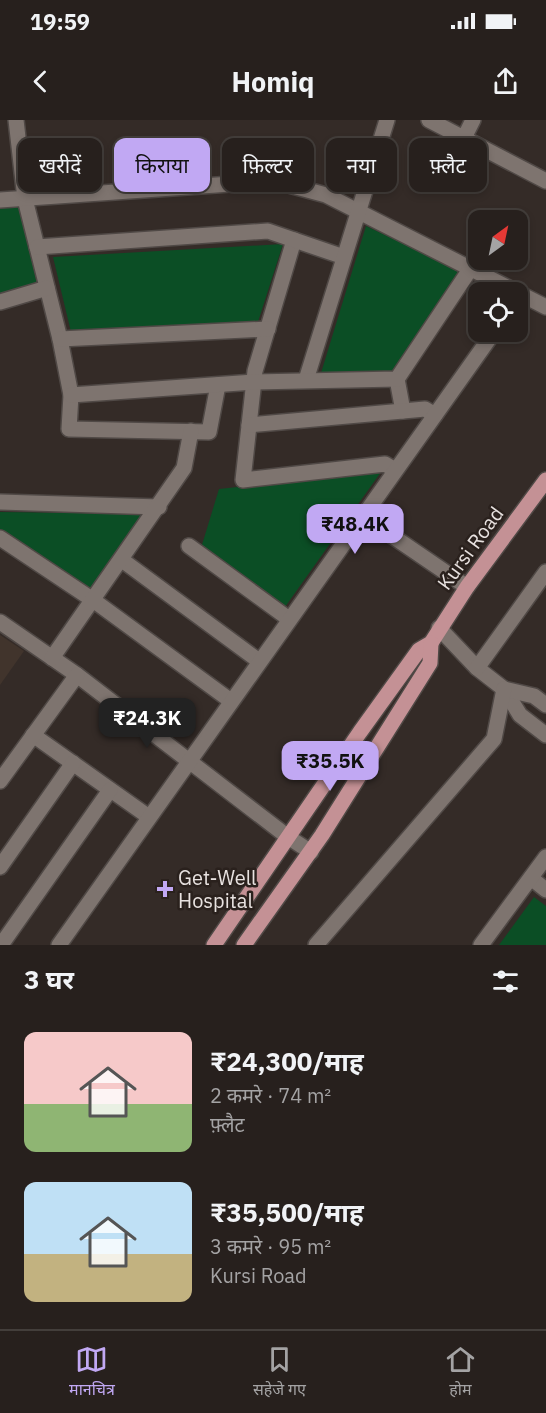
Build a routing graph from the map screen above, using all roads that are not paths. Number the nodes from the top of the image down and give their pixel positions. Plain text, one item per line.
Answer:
1 (16, 120) edge
2 (387, 120) edge
3 (429, 120) edge
4 (473, 120) edge
5 (464, 138) joint
6 (487, 150) edge
7 (546, 181) edge
8 (25, 199) junction
9 (0, 200) edge
10 (358, 211) junction
11 (294, 240) junction
12 (37, 247) junction
13 (344, 257) junction
14 (468, 266) edge
15 (470, 270) edge
16 (474, 270) edge
17 (495, 282) edge
18 (47, 288) junction
19 (528, 300) edge
20 (0, 302) edge
21 (546, 307) edge
22 (268, 329) junction
23 (60, 339) junction
24 (487, 342) edge
25 (397, 379) junction
26 (306, 380) junction
27 (254, 382) junction
28 (218, 385) junction
29 (71, 395) junction
30 (404, 411) junction
31 (435, 415) junction
32 (249, 425) junction
33 (191, 431) junction
34 (396, 470) junction
35 (546, 480) edge
36 (0, 502) edge
37 (159, 507) junction
38 (363, 516) junction
39 (0, 538) edge
40 (189, 546) dead end
41 (122, 560) junction
42 (546, 572) edge
43 (467, 586) junction
44 (93, 600) junction
45 (289, 619) junction
46 (0, 622) edge
47 (439, 628) junction
48 (431, 643) junction
49 (52, 658) junction
50 (259, 661) junction
51 (477, 669) junction
52 (77, 675) junction
53 (504, 689) junction
54 (231, 701) junction
55 (546, 705) edge
56 (33, 735) junction
57 (546, 735) edge
58 (189, 760) junction
59 (72, 763) junction
60 (0, 781) edge
61 (110, 790) junction
62 (149, 817) junction
63 (288, 837) junction
64 (310, 852) junction
65 (546, 857) edge
66 (0, 867) edge
67 (531, 878) junction
68 (546, 890) edge
69 (246, 944) edge
70 (1, 945) edge
71 (59, 945) edge
72 (214, 945) edge
73 (316, 945) edge
74 (481, 945) edge

1 - 8 street
2 - 10 street
3 - 5 street
4 - 5 street
6 - 7 street
8 - 9 street
8 - 10 street
8 - 12 street
10 - 13 street
10 - 14 street
11 - 12 street
11 - 13 street
11 - 22 street
12 - 18 street
13 - 26 street
15 - 25 street
16 - 17 street
18 - 20 street
18 - 23 street
19 - 21 street
22 - 23 street
22 - 27 street
23 - 29 street
24 - 31 street
25 - 26 street
25 - 30 street
26 - 27 street
27 - 28 street
27 - 32 street
28 - 29 street
28 - 33 street
29 - 33 street
30 - 31 street
30 - 32 street
31 - 34 street
32 - 34 street
33 - 37 street
34 - 38 street
35 - 43 main road, Kursi Road
36 - 37 street
37 - 41 street
38 - 43 street
38 - 45 street
39 - 44 street
40 - 45 street
41 - 44 street
41 - 50 street
42 - 51 street
43 - 47 main road, Kursi Road
44 - 49 street
44 - 54 street
45 - 50 street
46 - 49 street
47 - 48 main road, Kursi Road
47 - 51 street
48 - 63 main road, Kursi Road
48 - 64 main road, Kursi Road
49 - 52 street
50 - 54 street
51 - 53 street
52 - 56 street
52 - 58 street
53 - 55 street
53 - 57 street
53 - 73 street
54 - 58 street
56 - 59 street
56 - 60 street
58 - 62 street
58 - 63 street
59 - 61 street
59 - 66 street
61 - 62 street
61 - 70 street
62 - 71 street
63 - 64 street
63 - 72 main road, Kursi Road
64 - 69 main road, Kursi Road
65 - 67 street
67 - 68 street
67 - 74 street

